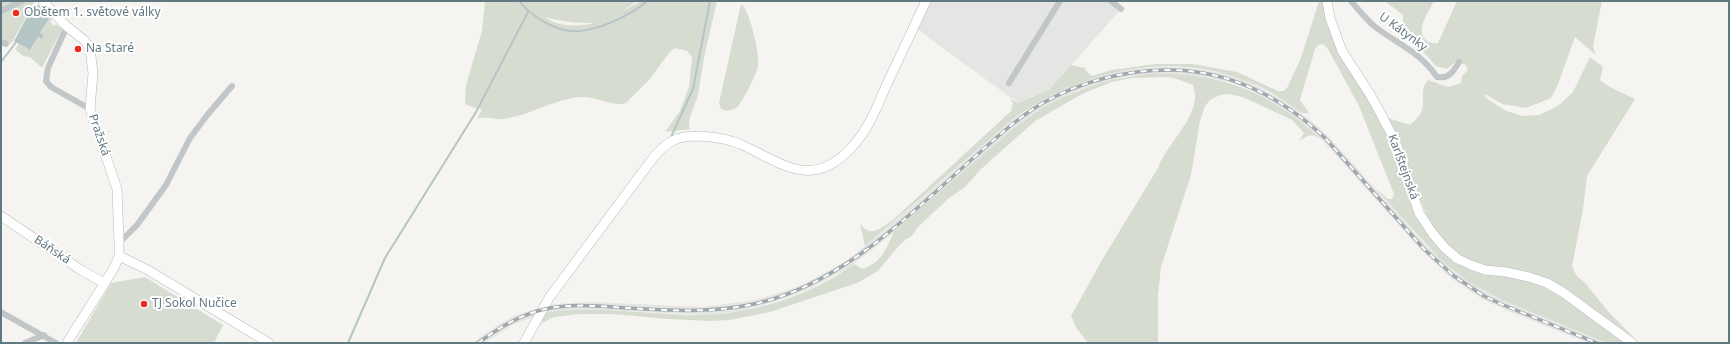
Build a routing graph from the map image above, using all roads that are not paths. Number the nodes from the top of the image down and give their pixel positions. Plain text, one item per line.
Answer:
1 (22, 1) edge
2 (43, 1) edge
3 (926, 1) edge
4 (1060, 1) edge
5 (1111, 1) edge
6 (1327, 1) edge
7 (1351, 1) edge
8 (1121, 9) dead end
9 (1, 11) edge
10 (67, 26) junction
11 (1459, 62) dead end
12 (1009, 83) dead end
13 (232, 86) dead end
14 (90, 109) junction
15 (1, 216) edge
16 (119, 242) junction
17 (118, 256) junction
18 (104, 283) junction
19 (1, 312) edge
20 (44, 335) junction
21 (25, 343) edge
22 (56, 343) edge
23 (67, 343) edge
24 (269, 343) edge
25 (524, 343) edge
26 (1632, 343) edge

1 - 9 street
2 - 10 street, Pražská
3 - 25 street
4 - 12 street
5 - 8 street
6 - 26 street, Karlštejnská
7 - 11 street, U Kátynky
10 - 14 street, Pražská
10 - 14 street
13 - 16 street
14 - 16 street, Pražská
15 - 18 street, Báňská
16 - 17 street, Pražská
17 - 18 street, Pražská
17 - 24 street
18 - 23 street, Pražská
19 - 20 street
20 - 21 street
20 - 22 street

